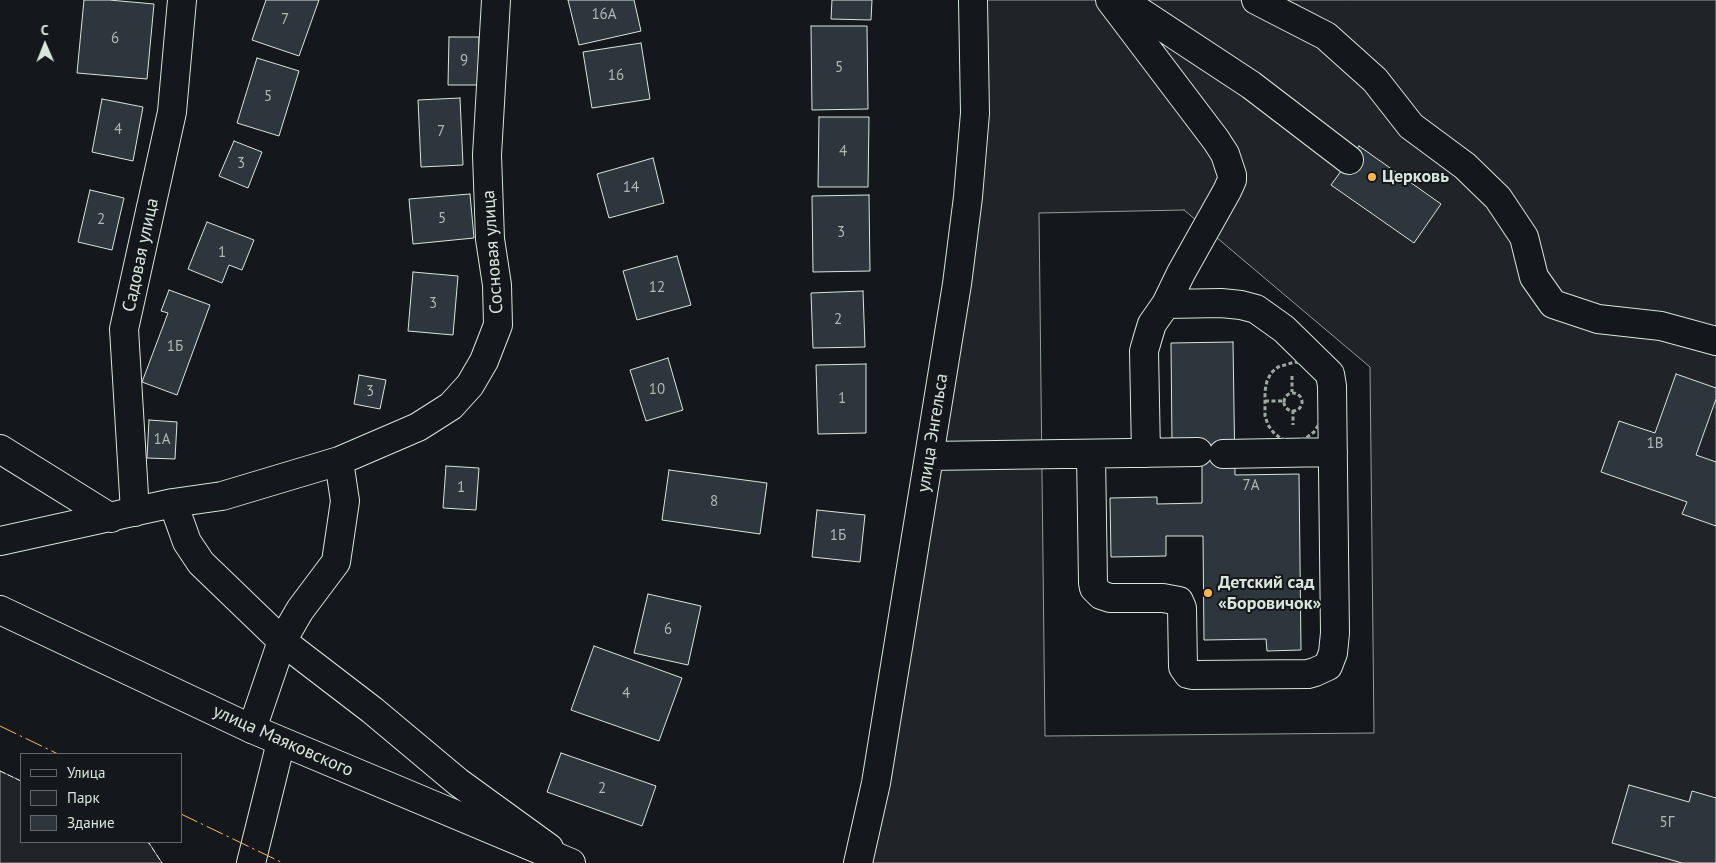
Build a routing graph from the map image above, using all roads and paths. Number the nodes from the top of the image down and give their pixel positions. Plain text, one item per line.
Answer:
1 (182, 0) edge
2 (496, 0) edge
3 (973, 0) edge
4 (1110, 0) edge
5 (1122, 0) edge
6 (1256, 0) edge
7 (1349, 160) dead end
8 (1166, 304) junction
9 (1716, 341) edge
10 (1265, 401) junction
11 (1284, 401) junction
12 (0, 449) edge
13 (1333, 452) junction
14 (1146, 453) junction
15 (1091, 454) junction
16 (929, 456) junction
17 (339, 462) junction
18 (173, 503) junction
19 (123, 515) junction
20 (0, 541) edge
21 (0, 610) edge
22 (282, 641) junction
23 (252, 729) junction
24 (281, 742) junction
25 (251, 863) edge
26 (571, 863) edge
27 (858, 863) edge

1 - 19 street, Садовая улица
2 - 17 street, Сосновая улица
3 - 16 street, улица Энгельса
4 - 8 street
5 - 7 street
6 - 9 street
8 - 13 street
8 - 14 street
10 - 10 path
10 - 11 path
11 - 11 path
12 - 19 street
13 - 14 street
13 - 15 street
14 - 15 street
15 - 16 street
16 - 27 street, улица Энгельса
17 - 18 street, Сосновая улица
17 - 22 street
18 - 19 street, Сосновая улица
18 - 22 street
19 - 20 street, Сосновая улица
21 - 23 street, улица Маяковского
22 - 23 street
22 - 26 street
23 - 24 street, улица Маяковского
24 - 25 street
24 - 26 street, улица Маяковского

